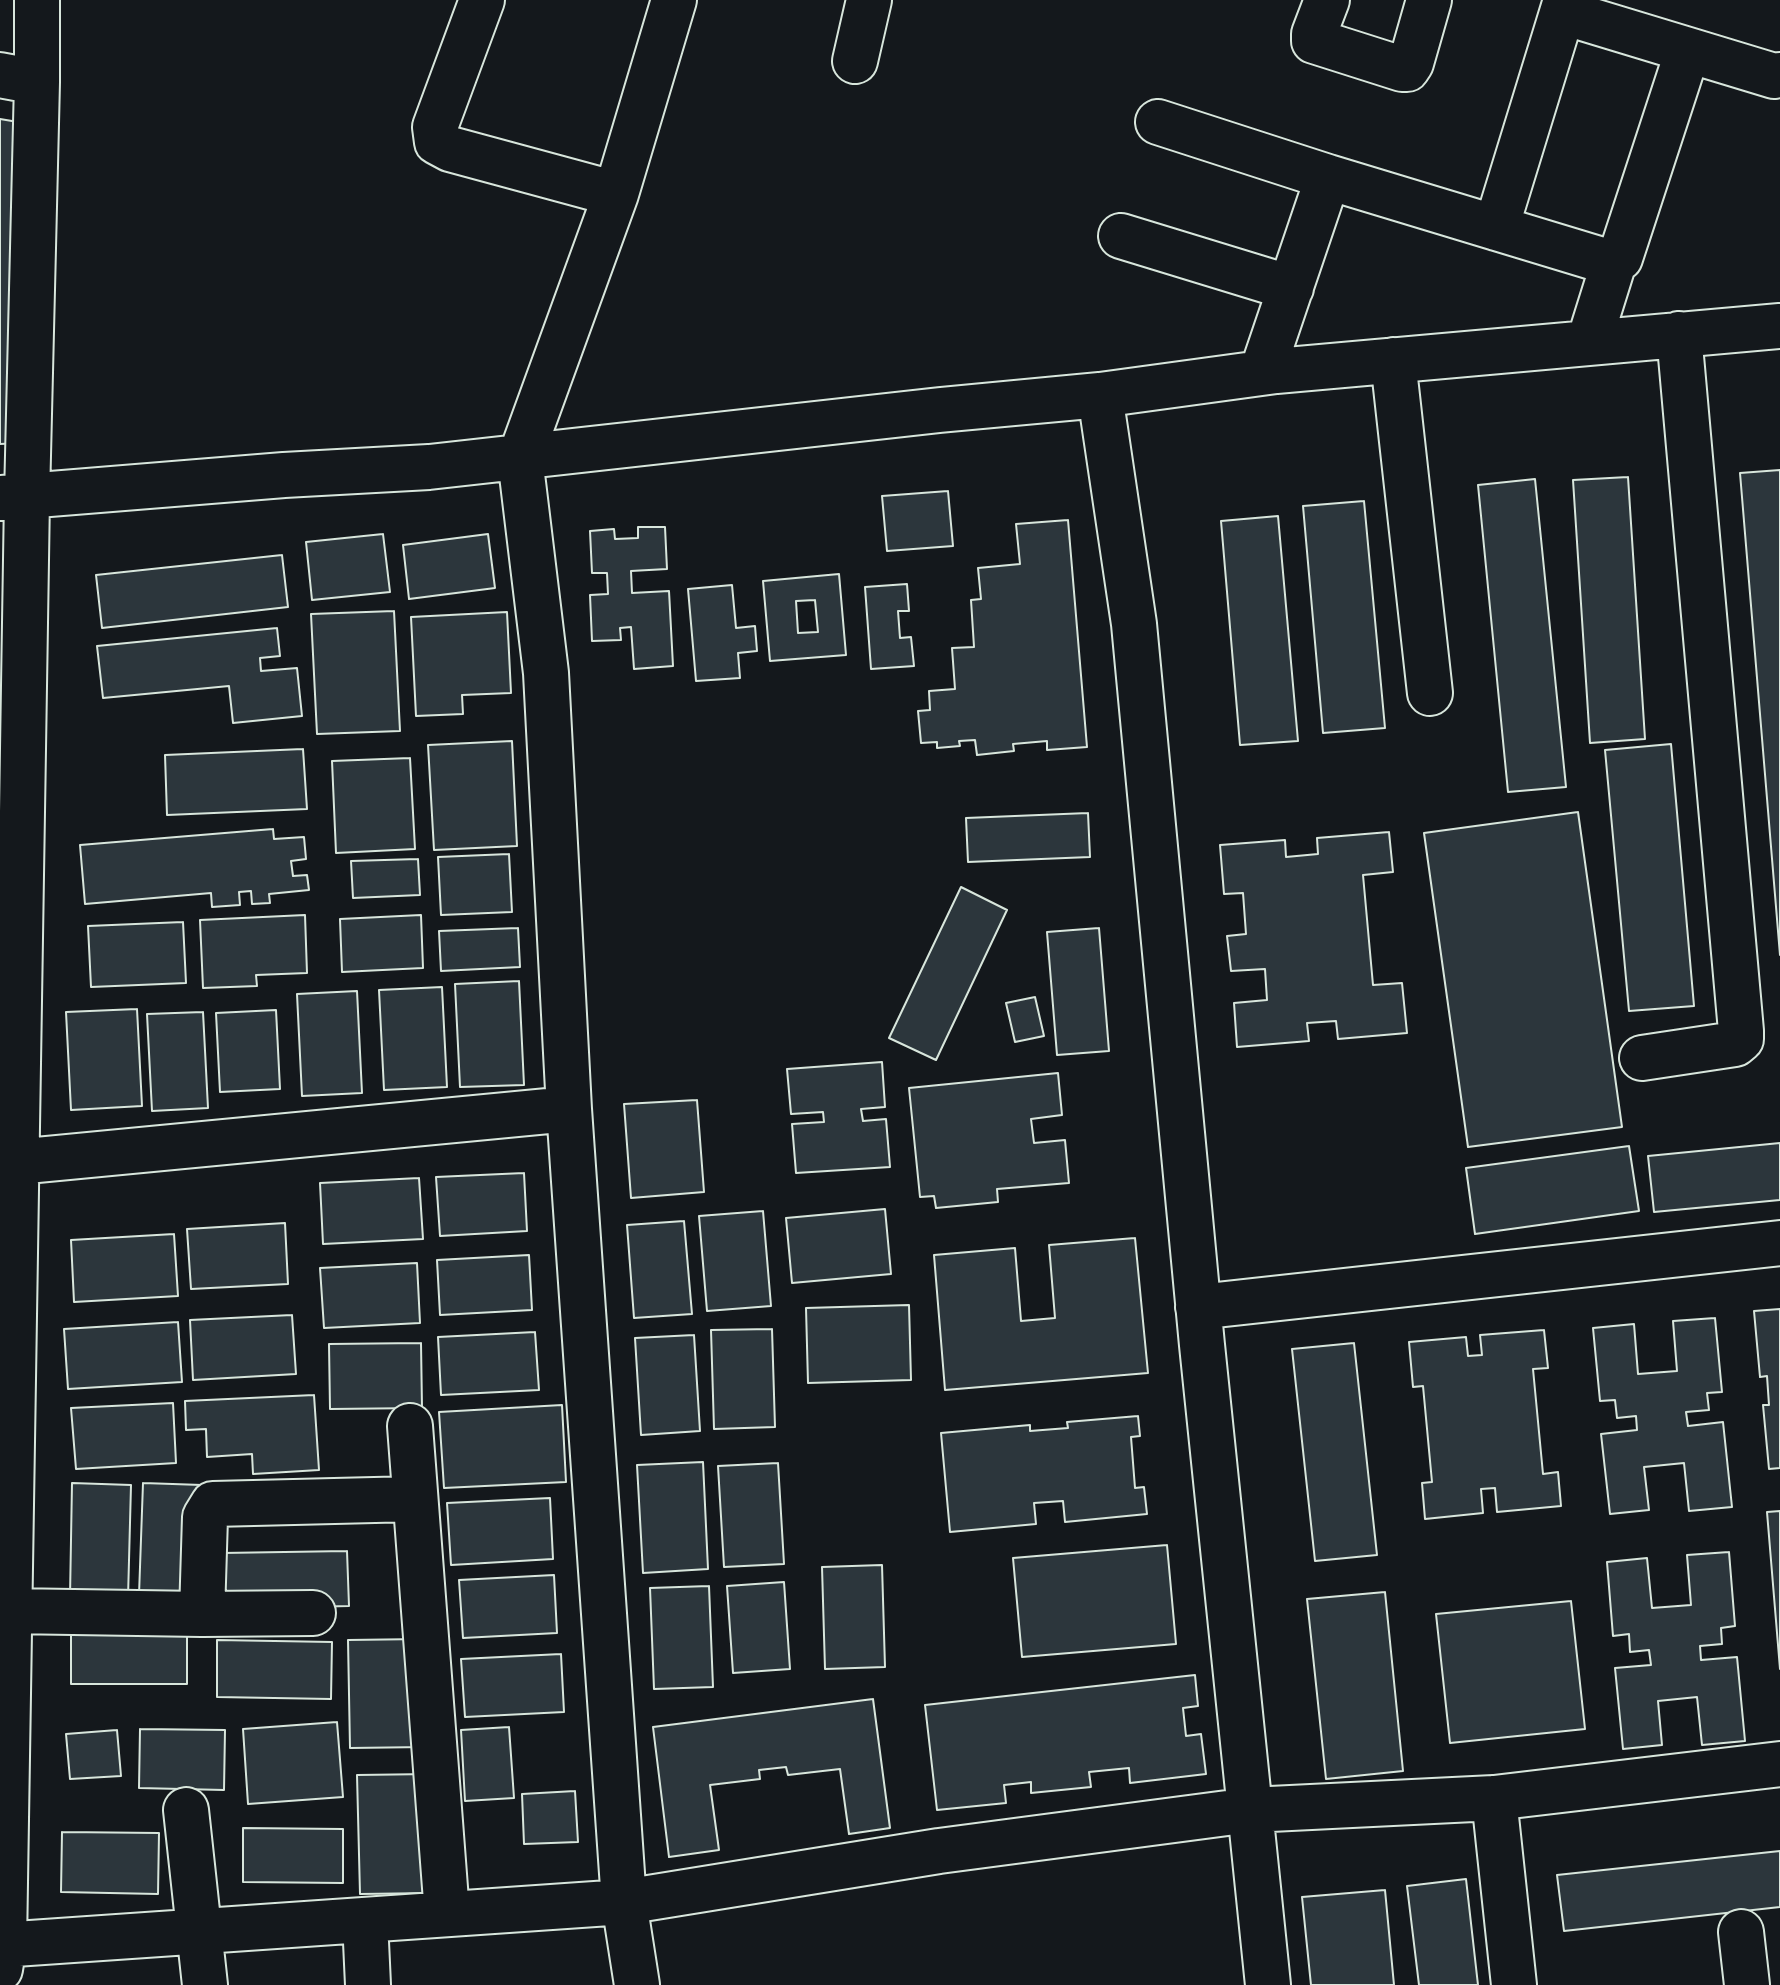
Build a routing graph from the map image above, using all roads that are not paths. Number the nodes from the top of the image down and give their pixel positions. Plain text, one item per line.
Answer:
1 (37, 0) edge
2 (482, 0) edge
3 (674, 0) edge
4 (869, 0) edge
5 (1327, 0) edge
6 (1429, 0) edge
7 (1564, 6) edge
8 (1688, 50) junction
9 (855, 61) dead end
10 (1780, 75) edge
11 (19, 78) edge
12 (1158, 122) dead end
13 (1328, 177) junction
14 (616, 194) junction
15 (1496, 228) junction
16 (1121, 236) dead end
17 (1614, 262) junction
18 (1291, 288) junction
19 (1780, 326) edge
20 (1679, 334) junction
21 (1589, 342) junction
22 (1393, 360) junction
23 (1262, 372) junction
24 (1100, 395) junction
25 (520, 458) junction
26 (13, 497) edge
27 (1430, 693) dead end
28 (1642, 1058) dead end
29 (9, 1076) edge
30 (569, 1109) junction
31 (16, 1162) junction
32 (1780, 1243) edge
33 (1198, 1307) junction
34 (7, 1332) edge
35 (410, 1426) dead end
36 (415, 1499) junction
37 (9, 1611) junction
38 (313, 1613) dead end
39 (202, 1614) junction
40 (1780, 1764) edge
41 (1494, 1798) junction
42 (186, 1810) dead end
43 (1250, 1810) junction
44 (624, 1902) junction
45 (447, 1914) junction
46 (365, 1920) junction
47 (198, 1932) junction
48 (1741, 1932) dead end
49 (1, 1953) edge
50 (1780, 1983) edge
51 (205, 1985) edge
52 (368, 1985) edge
53 (637, 1985) edge
54 (1268, 1985) edge
55 (1514, 1985) edge
56 (1747, 1985) edge
57 (1766, 1985) edge

1 - 11 street
2 - 14 street
3 - 14 street
4 - 9 street
5 - 6 street
7 - 8 street
7 - 15 street
8 - 10 street
8 - 17 street
11 - 26 street
12 - 13 street
13 - 15 street
13 - 18 street
14 - 25 street
15 - 17 street
16 - 18 street
17 - 21 street
18 - 23 street
19 - 20 street
20 - 21 street
20 - 28 street
21 - 22 street
22 - 23 street
22 - 27 street
23 - 24 street
24 - 25 street
24 - 33 street
25 - 26 street
25 - 30 street
26 - 29 street
29 - 31 street
30 - 31 street
30 - 44 street
31 - 34 street
32 - 33 street
33 - 43 street
34 - 37 street
35 - 36 street
36 - 39 street
36 - 45 street
37 - 39 street
37 - 49 street
38 - 39 street
40 - 41 street
41 - 43 street
41 - 55 street
42 - 47 street
43 - 44 street
43 - 54 street
44 - 45 street
44 - 53 street
45 - 46 street
46 - 47 street
46 - 52 street
47 - 49 street
47 - 51 street
48 - 56 street
50 - 57 street

